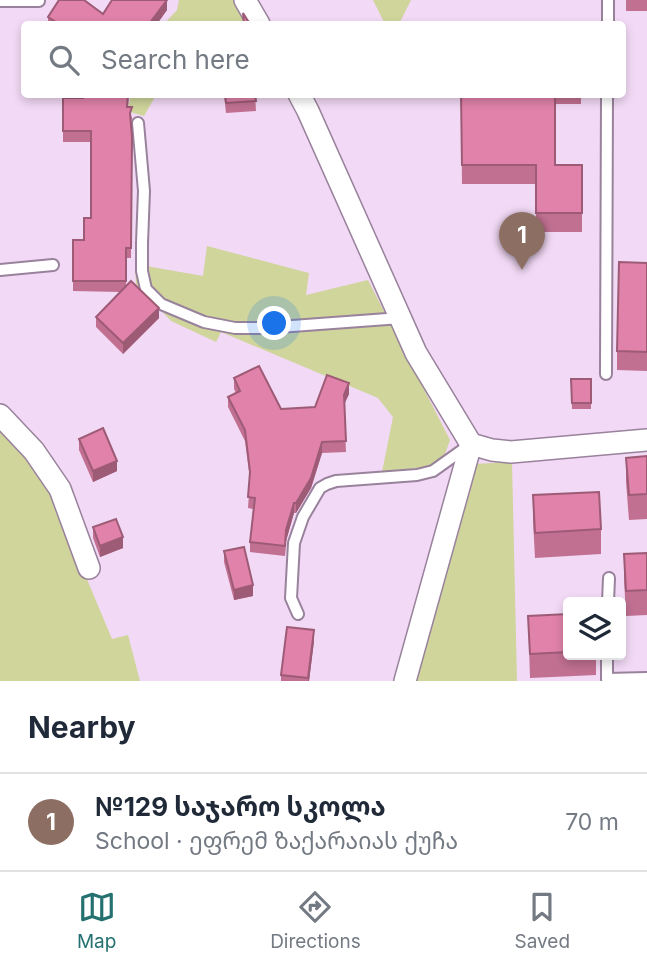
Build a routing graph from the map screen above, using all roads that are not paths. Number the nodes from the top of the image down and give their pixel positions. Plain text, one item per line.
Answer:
1 (245, 0) edge
2 (608, 0) edge
3 (0, 1) edge
4 (39, 1) edge
5 (257, 21) edge
6 (608, 21) edge
7 (301, 98) edge
8 (607, 98) edge
9 (138, 122) dead end
10 (53, 265) dead end
11 (0, 270) edge
12 (401, 318) junction
13 (606, 374) dead end
14 (0, 415) edge
15 (647, 440) edge
16 (471, 444) junction
17 (89, 568) dead end
18 (608, 578) dead end
19 (608, 597) edge
20 (298, 614) dead end
21 (607, 660) edge
22 (647, 678) edge
23 (606, 680) edge
24 (405, 681) edge

1 - 5 street
2 - 6 lane
3 - 4 lane
7 - 12 street
8 - 13 lane
9 - 12 lane
10 - 11 lane
12 - 16 street
14 - 17 street
15 - 16 street
16 - 20 lane
16 - 24 street
18 - 19 lane
21 - 23 lane
22 - 23 lane

